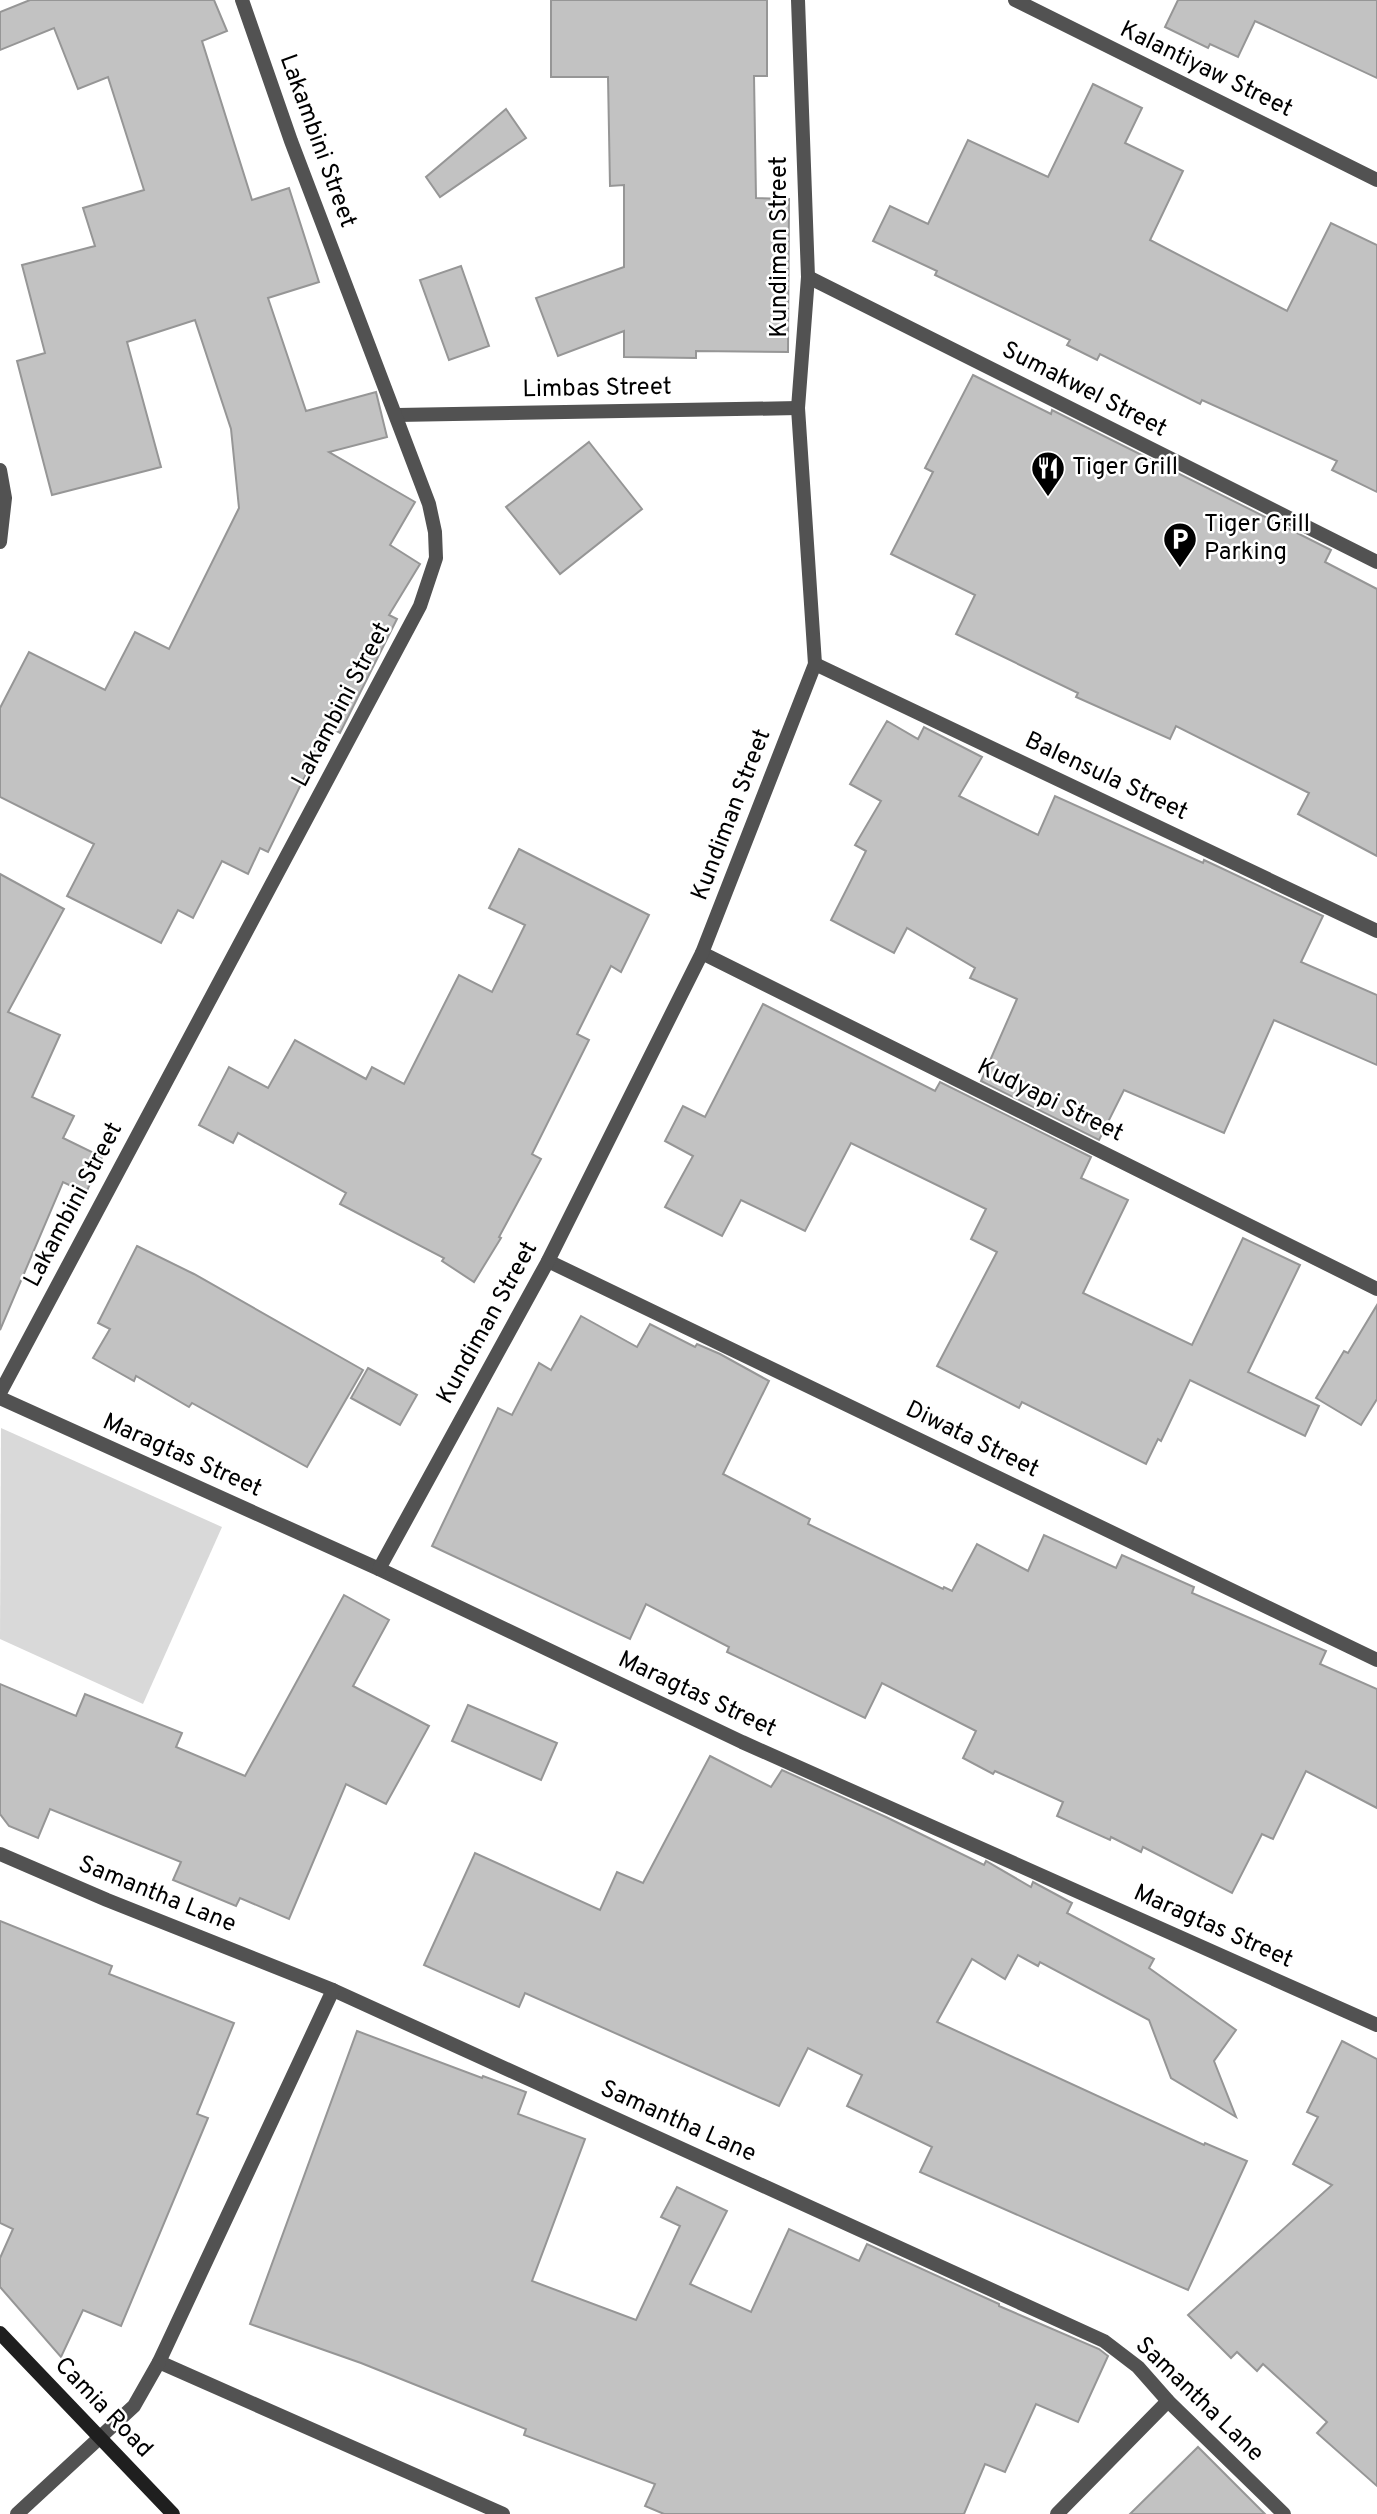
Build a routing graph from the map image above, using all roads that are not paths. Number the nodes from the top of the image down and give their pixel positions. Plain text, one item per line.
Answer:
1 (242, 0) edge
2 (798, 0) edge
3 (1015, 0) edge
4 (1377, 180) edge
5 (808, 277) junction
6 (798, 408) junction
7 (397, 415) junction
8 (0, 470) edge
9 (0, 541) edge
10 (1377, 562) edge
11 (815, 664) junction
12 (1377, 931) edge
13 (702, 953) junction
14 (548, 1261) junction
15 (1377, 1289) edge
16 (0, 1393) edge
17 (0, 1398) edge
18 (379, 1569) junction
19 (1377, 1660) edge
20 (0, 1854) edge
21 (333, 1990) junction
22 (1377, 2025) edge
23 (0, 2333) edge
24 (159, 2362) junction
25 (1168, 2401) junction
26 (101, 2438) junction
27 (17, 2514) edge
28 (173, 2514) edge
29 (503, 2514) edge
30 (1057, 2514) edge
31 (1284, 2514) edge

1 - 7 street, Lakambini Street
2 - 5 street, Kundiman Street
3 - 4 street, Kalantiyaw Street
5 - 6 street, Kundiman Street
5 - 10 street, Sumakwel Street
6 - 7 street, Limbas Street
6 - 11 street, Kundiman Street
7 - 16 street, Lakambini Street
8 - 9 street
11 - 12 street, Balensula Street
11 - 13 street, Kundiman Street
13 - 14 street, Kundiman Street
13 - 15 street, Kudyapi Street
14 - 18 street, Kundiman Street
14 - 19 street, Diwata Street
17 - 18 street, Maragtas Street
18 - 22 street, Maragtas Street
20 - 21 street, Samantha Lane
21 - 24 street
21 - 25 street, Samantha Lane
23 - 26 street, Camia Road
24 - 26 street
24 - 29 street
25 - 30 street
25 - 31 street, Samantha Lane
26 - 27 street
26 - 28 street, Camia Road

